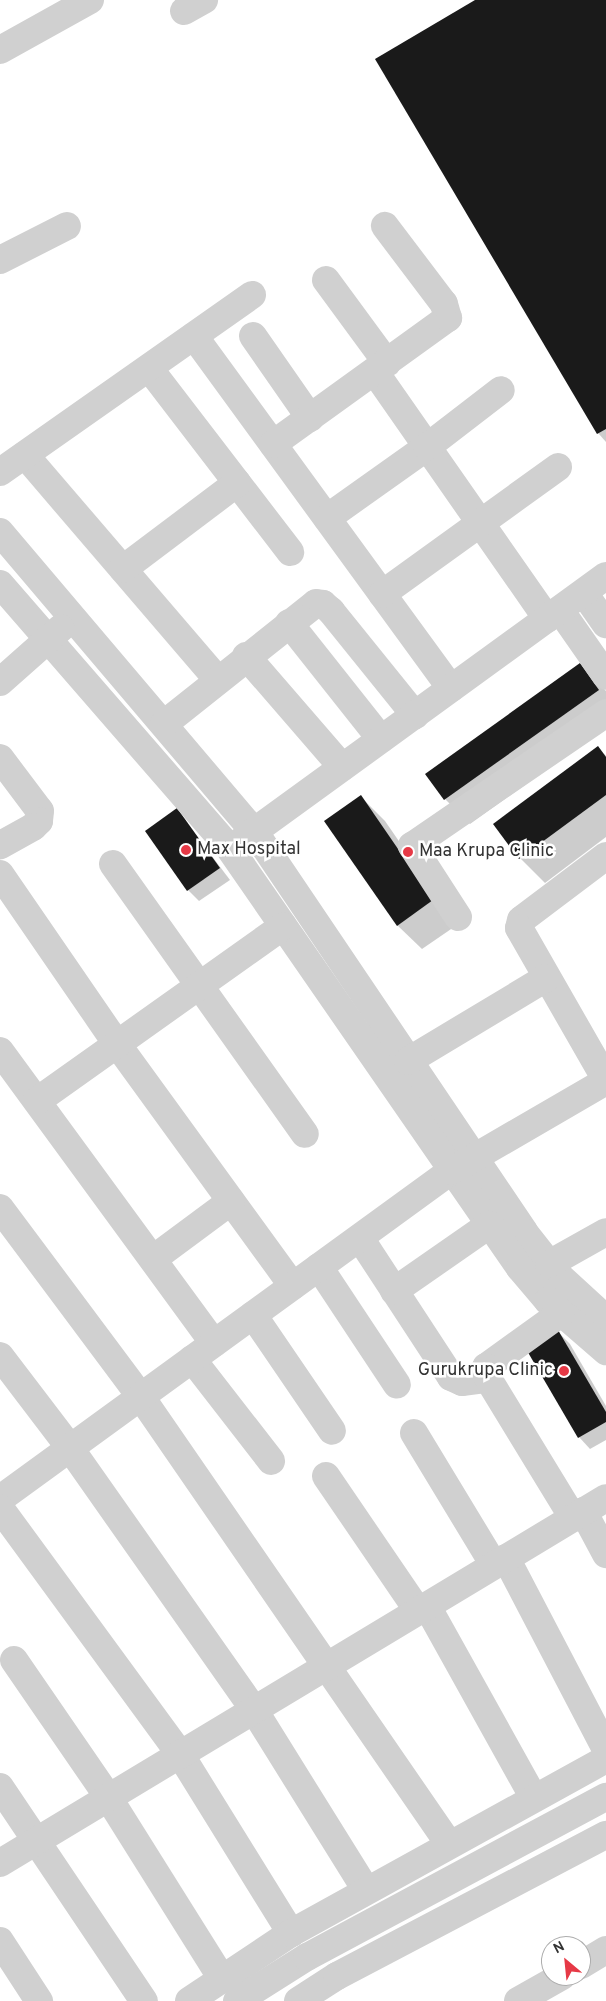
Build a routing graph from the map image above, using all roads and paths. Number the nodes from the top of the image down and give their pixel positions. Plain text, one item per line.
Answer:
1 (73, 4) edge
2 (0, 50) edge
3 (67, 226) dead end
4 (385, 226) dead end
5 (0, 260) edge
6 (326, 280) dead end
7 (252, 295) dead end
8 (194, 336) junction
9 (253, 336) dead end
10 (381, 367) junction
11 (148, 368) junction
12 (501, 390) dead end
13 (310, 418) junction
14 (273, 444) junction
15 (428, 447) junction
16 (25, 455) junction
17 (558, 467) dead end
18 (0, 472) edge
19 (237, 483) junction
20 (327, 518) junction
21 (480, 523) junction
22 (0, 532) edge
23 (290, 552) dead end
24 (123, 569) junction
25 (606, 576) edge
26 (0, 584) edge
27 (584, 593) junction
28 (382, 594) junction
29 (553, 615) junction
30 (72, 617) junction
31 (289, 622) junction
32 (606, 624) edge
33 (48, 640) junction
34 (246, 656) junction
35 (606, 676) edge
36 (217, 679) junction
37 (0, 682) edge
38 (452, 688) junction
39 (606, 712) edge
40 (415, 715) junction
41 (164, 724) junction
42 (381, 739) junction
43 (0, 758) edge
44 (342, 767) junction
45 (254, 831) junction
46 (0, 845) edge
47 (230, 849) junction
48 (606, 856) edge
49 (113, 864) dead end
50 (0, 874) edge
51 (9, 906) edge
52 (458, 917) dead end
53 (283, 926) junction
54 (546, 978) junction
55 (199, 986) junction
56 (117, 1044) junction
57 (0, 1051) edge
58 (408, 1061) junction
59 (606, 1081) edge
60 (37, 1101) junction
61 (305, 1134) dead end
62 (462, 1165) junction
63 (231, 1202) junction
64 (3, 1217) edge
65 (489, 1225) junction
66 (606, 1232) edge
67 (360, 1238) junction
68 (153, 1259) junction
69 (549, 1264) junction
70 (319, 1267) junction
71 (292, 1286) junction
72 (394, 1291) junction
73 (603, 1313) edge
74 (253, 1315) junction
75 (566, 1318) junction
76 (214, 1343) junction
77 (606, 1351) edge
78 (0, 1356) edge
79 (192, 1359) junction
80 (487, 1379) junction
81 (397, 1385) dead end
82 (140, 1396) junction
83 (332, 1431) dead end
84 (414, 1433) dead end
85 (70, 1448) junction
86 (270, 1461) dead end
87 (326, 1476) dead end
88 (0, 1499) edge
89 (0, 1508) edge
90 (588, 1509) edge
91 (606, 1554) edge
92 (500, 1561) junction
93 (423, 1608) junction
94 (14, 1660) dead end
95 (327, 1665) junction
96 (254, 1710) junction
97 (606, 1749) edge
98 (180, 1754) junction
99 (606, 1759) edge
100 (0, 1787) edge
101 (108, 1797) junction
102 (606, 1797) edge
103 (534, 1798) junction
104 (606, 1836) edge
105 (34, 1842) junction
106 (449, 1844) junction
107 (0, 1863) edge
108 (366, 1890) junction
109 (291, 1933) junction
110 (0, 1941) edge
111 (606, 1950) edge
112 (591, 1959) edge
113 (221, 1977) junction
114 (544, 1986) edge
115 (39, 2001) edge
116 (144, 2001) edge
117 (189, 2001) edge
118 (237, 2001) edge
119 (298, 2001) edge
120 (518, 2001) edge

1 - 2 street
3 - 5 street
4 - 10 street
6 - 10 street
7 - 8 street
8 - 11 street
8 - 14 street
9 - 13 street
10 - 13 street
10 - 15 street
11 - 16 street
11 - 19 street
12 - 15 street
13 - 14 street
14 - 20 street
15 - 20 street
15 - 21 street
16 - 18 street
16 - 24 street
17 - 21 street
19 - 23 street
19 - 24 street
20 - 28 street
21 - 28 street
21 - 29 street
22 - 30 street
24 - 36 street
25 - 27 street
26 - 33 street
27 - 29 street
27 - 32 street
28 - 38 street
29 - 35 street
29 - 38 street
30 - 33 street
30 - 41 street
31 - 34 street
31 - 40 street
31 - 42 street
33 - 37 street
33 - 47 street
34 - 36 street
34 - 44 street
36 - 41 street
38 - 40 street
39 - 52 street
40 - 42 street
41 - 45 street
42 - 44 street
43 - 46 street
44 - 45 street
45 - 47 street
45 - 58 street
47 - 53 street
48 - 54 street
49 - 55 street
50 - 51 street
51 - 56 street
53 - 55 street
53 - 62 street
54 - 58 street
54 - 59 street
55 - 56 street
55 - 61 street
56 - 60 street
56 - 63 street
57 - 60 street
58 - 62 street
59 - 62 street
60 - 68 street
62 - 65 street
62 - 67 street
62 - 69 street
63 - 68 street
63 - 71 street
64 - 82 street
65 - 72 street
65 - 75 street
66 - 69 street
67 - 70 street
67 - 72 street
68 - 76 street
69 - 73 street
70 - 71 street
70 - 81 street
71 - 74 street
72 - 80 street
73 - 75 street
74 - 76 street
74 - 83 street
75 - 77 street
75 - 80 street
76 - 79 street
78 - 85 street
79 - 82 street
79 - 86 street
80 - 90 street
82 - 85 street
82 - 95 street
84 - 92 street
85 - 88 street
85 - 96 street
87 - 93 street
89 - 98 street
90 - 91 street
90 - 92 street
92 - 93 street
92 - 97 street
93 - 95 street
93 - 103 street
94 - 101 street
95 - 96 street
95 - 106 street
96 - 98 street
96 - 108 street
98 - 101 street
98 - 109 street
99 - 103 street
100 - 105 street
101 - 105 street
101 - 113 street
102 - 118 street
103 - 106 street
104 - 119 street
105 - 107 street
105 - 116 street
106 - 108 street
108 - 109 street
109 - 113 street
110 - 115 street
111 - 112 street
113 - 117 street
114 - 120 street

